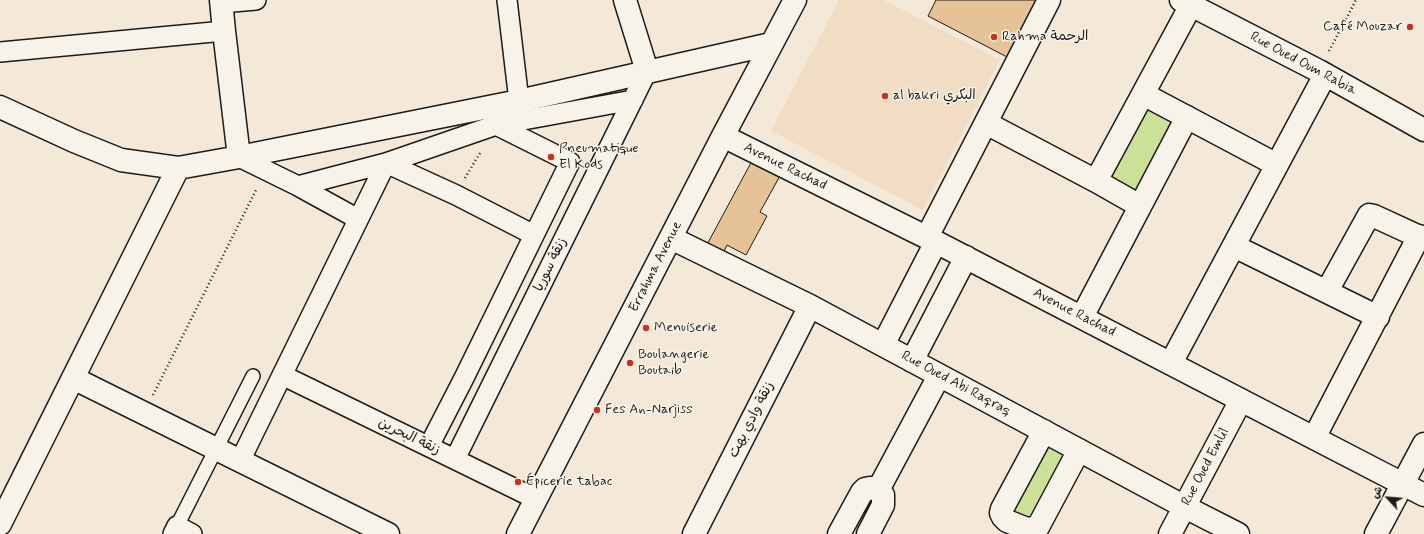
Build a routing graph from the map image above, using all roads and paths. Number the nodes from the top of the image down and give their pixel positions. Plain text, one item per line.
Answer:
1 (256, 0) edge
2 (507, 0) edge
3 (625, 0) edge
4 (794, 0) edge
5 (1049, 0) edge
6 (1356, 0) edge
7 (221, 2) edge
8 (1186, 2) edge
9 (224, 31) junction
10 (771, 44) junction
11 (0, 52) edge
12 (647, 71) junction
13 (1322, 73) junction
14 (1143, 94) junction
15 (633, 100) junction
16 (519, 101) junction
17 (0, 107) edge
18 (1187, 117) junction
19 (986, 123) junction
20 (496, 125) junction
21 (1424, 130) edge
22 (723, 136) junction
23 (239, 157) junction
24 (386, 163) junction
25 (1278, 165) junction
26 (178, 168) junction
27 (267, 170) junction
28 (1096, 181) junction
29 (298, 186) junction
30 (456, 195) junction
31 (1140, 206) junction
32 (358, 220) junction
33 (534, 235) junction
34 (1421, 237) edge
35 (671, 238) junction
36 (932, 239) junction
37 (1234, 246) junction
38 (966, 257) junction
39 (1327, 291) junction
40 (810, 306) junction
41 (1082, 317) junction
42 (1378, 317) junction
43 (882, 345) junction
44 (912, 361) junction
45 (1170, 363) junction
46 (282, 375) junction
47 (253, 376) dead end
48 (939, 376) junction
49 (73, 378) junction
50 (1241, 400) junction
51 (144, 413) junction
52 (1044, 431) junction
53 (1314, 438) junction
54 (1424, 444) edge
55 (429, 446) junction
56 (217, 449) junction
57 (1079, 450) junction
58 (455, 459) junction
59 (240, 461) junction
60 (1402, 484) junction
61 (878, 490) junction
62 (1424, 495) edge
63 (536, 499) junction
64 (1185, 507) junction
65 (0, 524) edge
66 (1016, 530) edge
67 (181, 531) edge
68 (388, 534) edge
69 (518, 534) edge
70 (694, 534) edge
71 (839, 534) edge
72 (868, 534) edge
73 (1170, 534) edge
74 (1238, 534) edge
75 (1376, 534) edge

1 - 7 street
2 - 16 street
3 - 12 street
4 - 10 street, Errahma Avenue
5 - 19 street
6 - 13 path
7 - 9 street
8 - 13 street, Rue Oued Oum Rabia
8 - 14 street
9 - 11 street
9 - 23 street
10 - 12 street
10 - 22 street, Errahma Avenue
12 - 15 street, زنقة سوريا
12 - 16 street
13 - 21 street, Rue Oued Oum Rabia
13 - 25 street
14 - 18 street
14 - 28 street
15 - 20 street
15 - 58 street, زنقة سوريا
16 - 23 street
17 - 26 street
18 - 25 street
18 - 31 street
19 - 28 street
19 - 36 street
20 - 24 street
20 - 30 path
20 - 33 street, زنقة سوريا
22 - 35 street, Errahma Avenue
22 - 36 street, Avenue Rachad
23 - 26 street
23 - 27 street
24 - 29 street
24 - 30 street
24 - 32 street
25 - 37 street
26 - 49 street
27 - 29 street
27 - 51 path
28 - 31 street
29 - 32 street
30 - 33 street
31 - 41 street
32 - 46 street
33 - 55 street, زنقة سوريا
34 - 39 street
34 - 42 street
35 - 40 street, Rue Oued Abi Raqraq
35 - 63 street, Errahma Avenue
36 - 38 street, Avenue Rachad
36 - 43 street
37 - 39 street
37 - 45 street
38 - 41 street, Avenue Rachad
38 - 44 street
39 - 42 street
40 - 43 street, Rue Oued Abi Raqraq
40 - 70 street, زنقة وادي بهت
41 - 45 street, Avenue Rachad
42 - 53 street
43 - 44 street, Rue Oued Abi Raqraq
44 - 48 street, Rue Oued Abi Raqraq
45 - 50 street, Avenue Rachad
46 - 55 street, زنقة البحرين
46 - 59 street
47 - 56 lane
48 - 52 street, Rue Oued Abi Raqraq
48 - 61 street
49 - 51 street
49 - 65 street
50 - 53 street, Avenue Rachad
50 - 64 street, Rue Oued Emlil
51 - 56 street
52 - 57 street, Rue Oued Abi Raqraq
52 - 66 street
53 - 60 street, Avenue Rachad
54 - 60 street
55 - 58 street, زنقة البحرين
56 - 59 street
56 - 67 lane
57 - 64 street, Rue Oued Abi Raqraq
57 - 66 street
58 - 63 street, زنقة البحرين
59 - 68 street
60 - 62 street, Avenue Rachad
60 - 75 street
61 - 71 street
61 - 72 street
63 - 69 street, Errahma Avenue
64 - 73 street, Rue Oued Emlil
64 - 74 street, Rue Oued Abi Raqraq

